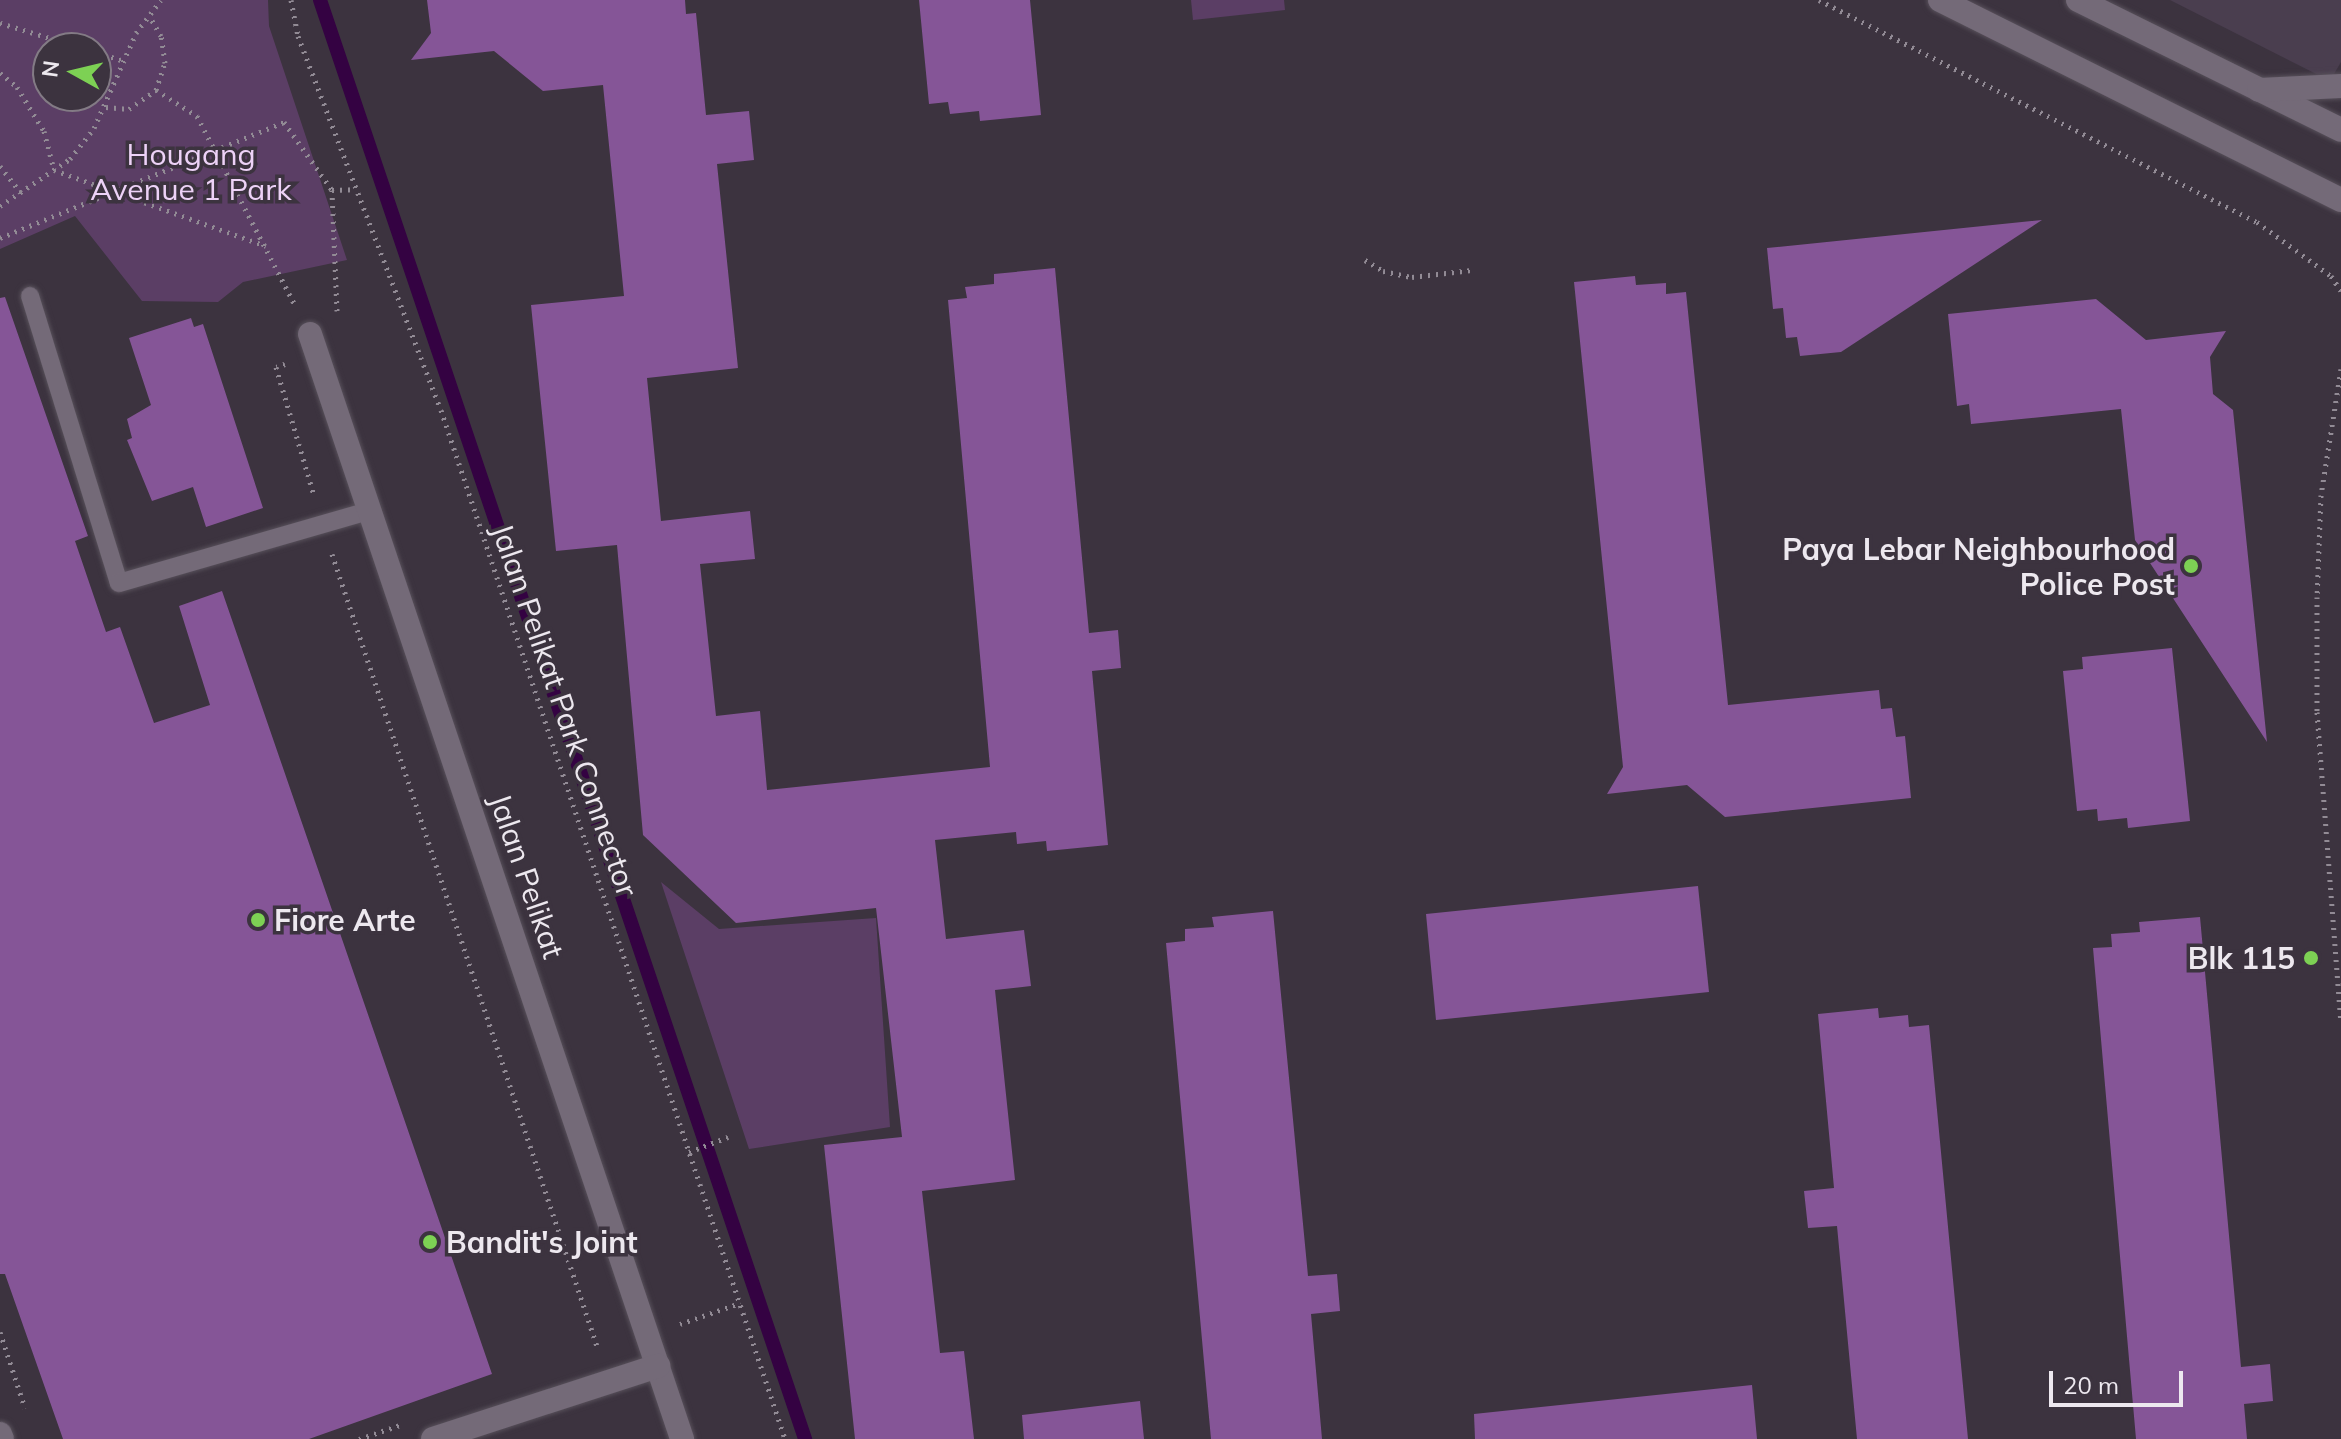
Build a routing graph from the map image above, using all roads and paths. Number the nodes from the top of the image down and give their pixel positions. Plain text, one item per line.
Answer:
1 (161, 0) edge
2 (291, 0) edge
3 (1819, 0) edge
4 (1940, 0) edge
5 (2078, 0) edge
6 (150, 17) junction
7 (0, 23) edge
8 (32, 33) edge
9 (112, 57) edge
10 (124, 61) junction
11 (0, 73) edge
12 (2341, 86) edge
13 (156, 90) junction
14 (2256, 90) junction
15 (112, 92) edge
16 (112, 108) edge
17 (103, 112) edge
18 (2341, 130) edge
19 (215, 147) junction
20 (0, 166) edge
21 (54, 170) junction
22 (355, 189) junction
23 (332, 190) junction
24 (111, 191) junction
25 (21, 193) junction
26 (2341, 200) edge
27 (0, 206) edge
28 (0, 238) edge
29 (267, 246) junction
30 (1365, 260) dead end
31 (1472, 270) dead end
32 (2341, 291) edge
33 (30, 296) dead end
34 (313, 344) junction
35 (2341, 369) edge
36 (369, 511) junction
37 (324, 528) junction
38 (2341, 1021) edge
39 (728, 1137) dead end
40 (689, 1152) junction
41 (0, 1332) edge
42 (599, 1353) dead end
43 (658, 1366) junction
44 (27, 1412) dead end
45 (433, 1439) edge
46 (682, 1439) edge
47 (785, 1439) edge

1 - 6 path
2 - 22 path, Jalan Pelikat Park Connector
3 - 32 path
4 - 26 street
5 - 14 street
6 - 10 path
6 - 13 path
7 - 8 path
9 - 10 path
10 - 15 path
11 - 21 path
12 - 14 street
13 - 16 path
13 - 19 path
14 - 18 street
17 - 21 path
19 - 23 path
19 - 24 path
19 - 29 path
20 - 25 path
21 - 24 path
21 - 25 path
22 - 23 path
22 - 40 path, Jalan Pelikat Park Connector
23 - 34 path
24 - 28 path
24 - 29 path
25 - 27 path
29 - 34 path
30 - 31 path
33 - 37 lane
34 - 36 street, Jalan Pelikat
34 - 37 path
35 - 38 path
36 - 37 lane
36 - 43 street, Jalan Pelikat
37 - 42 path
39 - 40 path
40 - 47 path, Jalan Pelikat Park Connector
41 - 44 path
43 - 45 street
43 - 46 street, Jalan Pelikat

